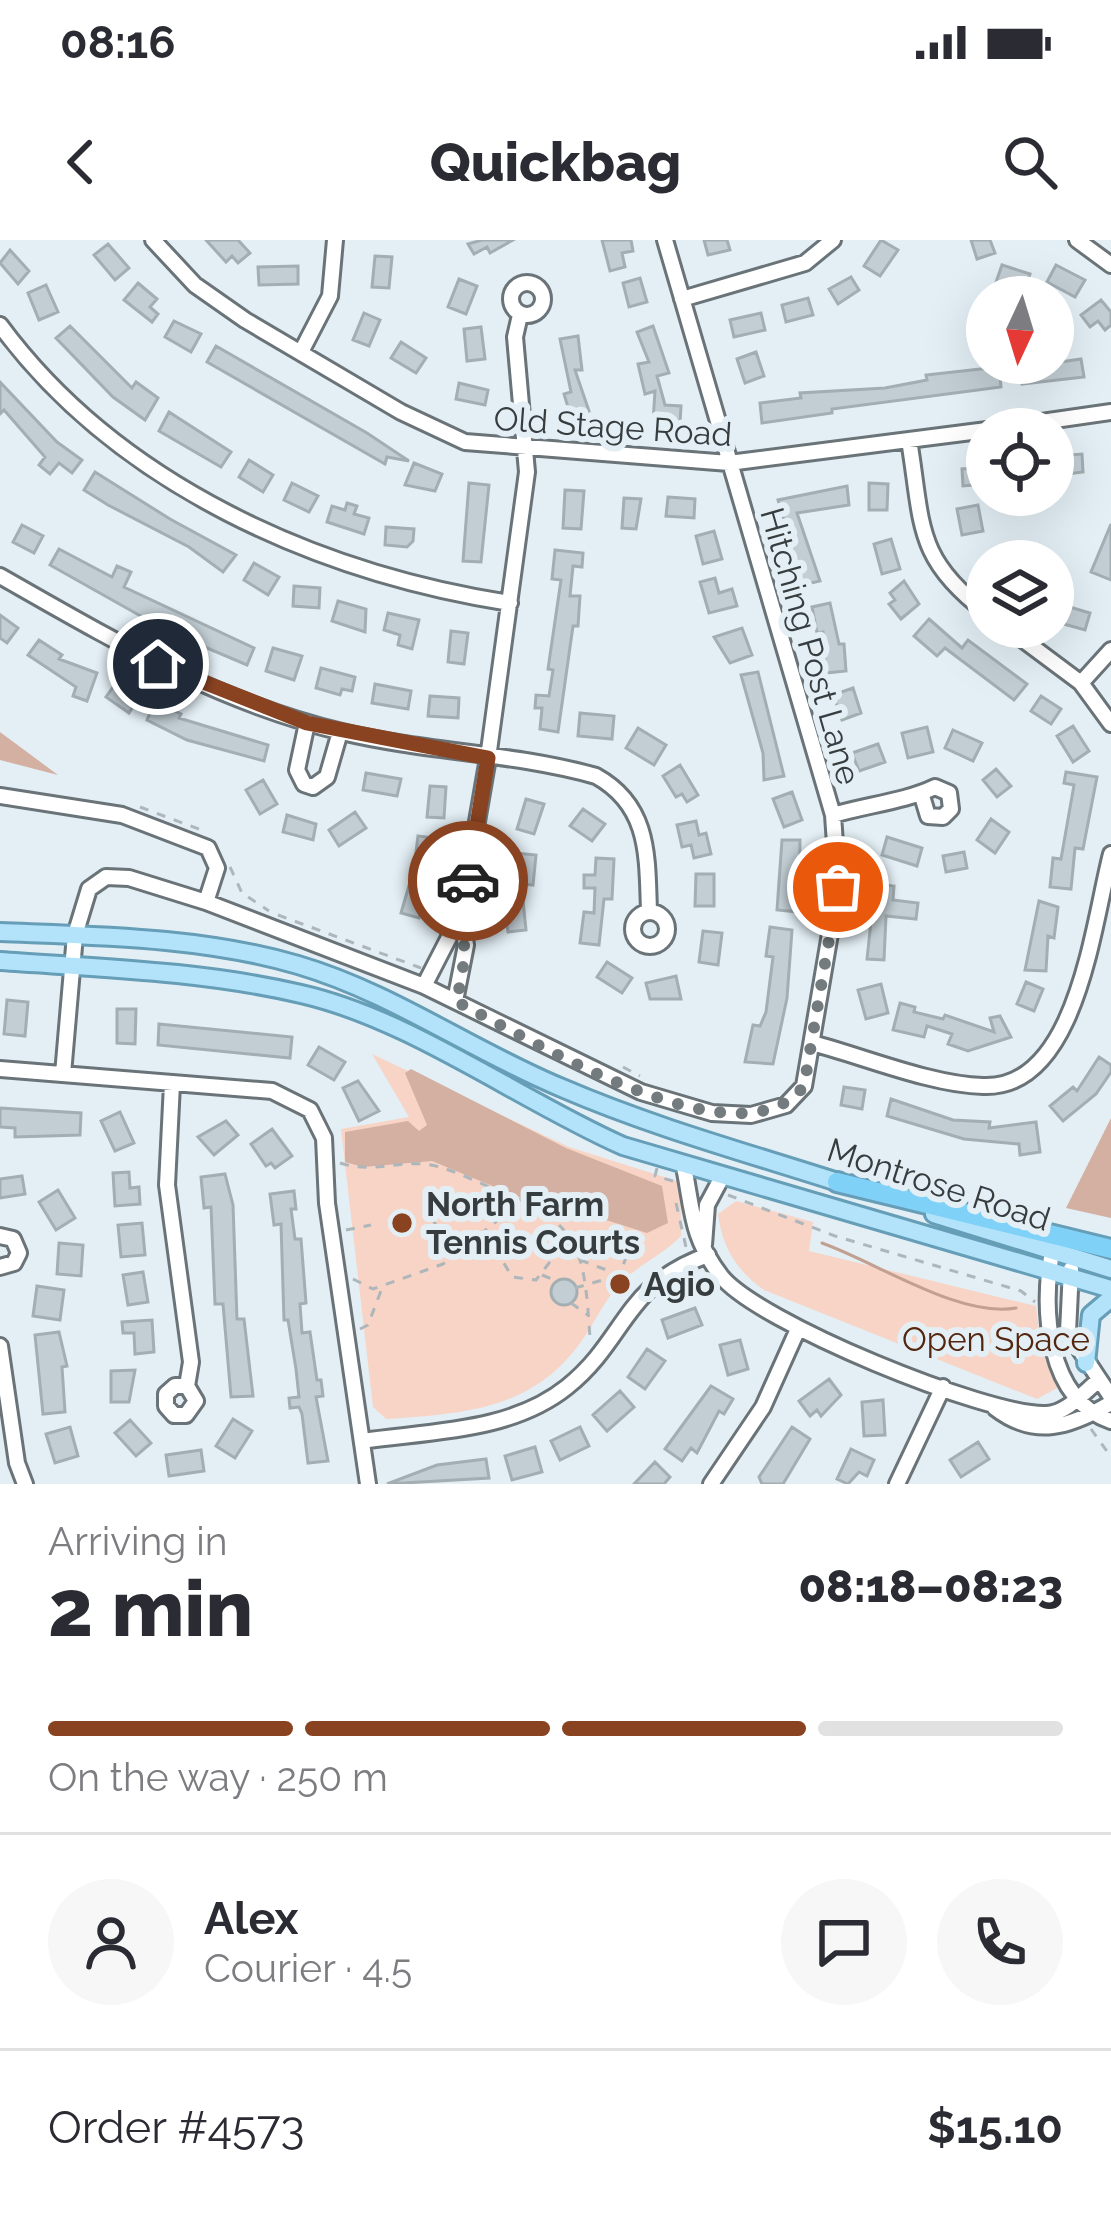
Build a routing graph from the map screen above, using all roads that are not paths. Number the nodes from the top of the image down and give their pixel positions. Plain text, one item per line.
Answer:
1 (153, 240) edge
2 (335, 240) edge
3 (665, 240) edge
4 (833, 240) edge
5 (1076, 240) edge
6 (1111, 265) edge
7 (682, 298) junction
8 (520, 315) dead end
9 (1, 328) edge
10 (301, 352) junction
11 (1111, 412) edge
12 (1074, 417) edge
13 (966, 432) edge
14 (909, 440) junction
15 (526, 451) junction
16 (729, 463) junction
17 (0, 576) edge
18 (966, 597) edge
19 (510, 602) junction
20 (1034, 648) edge
21 (1111, 650) edge
22 (1081, 683) junction
23 (307, 723) junction
24 (1111, 724) edge
25 (340, 732) junction
26 (488, 758) junction
27 (0, 796) edge
28 (922, 796) dead end
29 (833, 815) junction
30 (1111, 854) edge
31 (206, 902) junction
32 (649, 911) dead end
33 (461, 914) junction
34 (0, 932) edge
35 (75, 935) junction
36 (0, 961) edge
37 (71, 965) junction
38 (424, 986) junction
39 (455, 1001) junction
40 (812, 1042) junction
41 (0, 1069) edge
42 (62, 1075) junction
43 (172, 1084) junction
44 (681, 1175) junction
45 (837, 1182) junction
46 (722, 1186) junction
47 (0, 1236) edge
48 (1111, 1249) edge
49 (706, 1250) junction
50 (1052, 1252) junction
51 (0, 1267) edge
52 (1071, 1268) junction
53 (1111, 1269) edge
54 (1048, 1271) junction
55 (1111, 1288) edge
56 (1111, 1298) edge
57 (798, 1329) junction
58 (0, 1346) edge
59 (1086, 1363) junction
60 (1099, 1380) junction
61 (187, 1386) dead end
62 (943, 1387) junction
63 (1079, 1396) junction
64 (1111, 1400) edge
65 (991, 1405) junction
66 (1092, 1414) junction
67 (1111, 1421) edge
68 (362, 1441) junction
69 (26, 1484) edge
70 (368, 1484) edge
71 (711, 1484) edge
72 (898, 1484) edge

1 - 10 street, Old Stage Road
2 - 10 street
3 - 7 street, Hitching Post Lane
4 - 7 street
5 - 6 street
7 - 16 street, Hitching Post Lane
8 - 15 street
9 - 19 street
10 - 15 street, Old Stage Road
11 - 12 street, Old Stage Road
13 - 14 street, Old Stage Road
14 - 16 street, Old Stage Road
14 - 18 street
15 - 16 street, Old Stage Road
15 - 19 street
16 - 29 street, Hitching Post Lane
17 - 23 street
19 - 26 street
20 - 22 street
21 - 22 street
22 - 24 street
23 - 25 street
23 - 25 street
25 - 26 street
26 - 32 street
26 - 33 street
27 - 31 street
28 - 29 street
29 - 40 street, Hitching Post Lane
30 - 40 street
31 - 35 street, Hitching Post Lane
31 - 38 street, Hitching Post Lane
33 - 38 street
33 - 39 street
34 - 35 main road, Montrose Road
35 - 37 street, Hitching Post Lane
35 - 45 main road, Montrose Road
36 - 37 main road, Montrose Road
37 - 42 street, Hitching Post Lane
37 - 44 main road, Montrose Road
38 - 39 street, Hitching Post Lane
39 - 40 street, Hitching Post Lane
41 - 42 street
42 - 43 street
43 - 61 street
43 - 68 street
44 - 46 main road, Montrose Road
44 - 49 street
45 - 48 highway
45 - 50 main road, Montrose Road
46 - 49 street
46 - 54 main road, Montrose Road
47 - 51 street
49 - 57 street
49 - 68 street
50 - 52 main road, Montrose Road
50 - 54 street
52 - 53 main road, Montrose Road
52 - 54 main road, Montrose Road
52 - 55 main road, Montrose Road
52 - 59 street
54 - 63 street
56 - 59 main road
57 - 62 street
57 - 71 street
58 - 69 street
59 - 60 street
60 - 63 street
60 - 64 street
62 - 65 street
62 - 72 street
63 - 65 street
63 - 66 street
64 - 66 street
65 - 66 street
66 - 67 street
68 - 70 street

